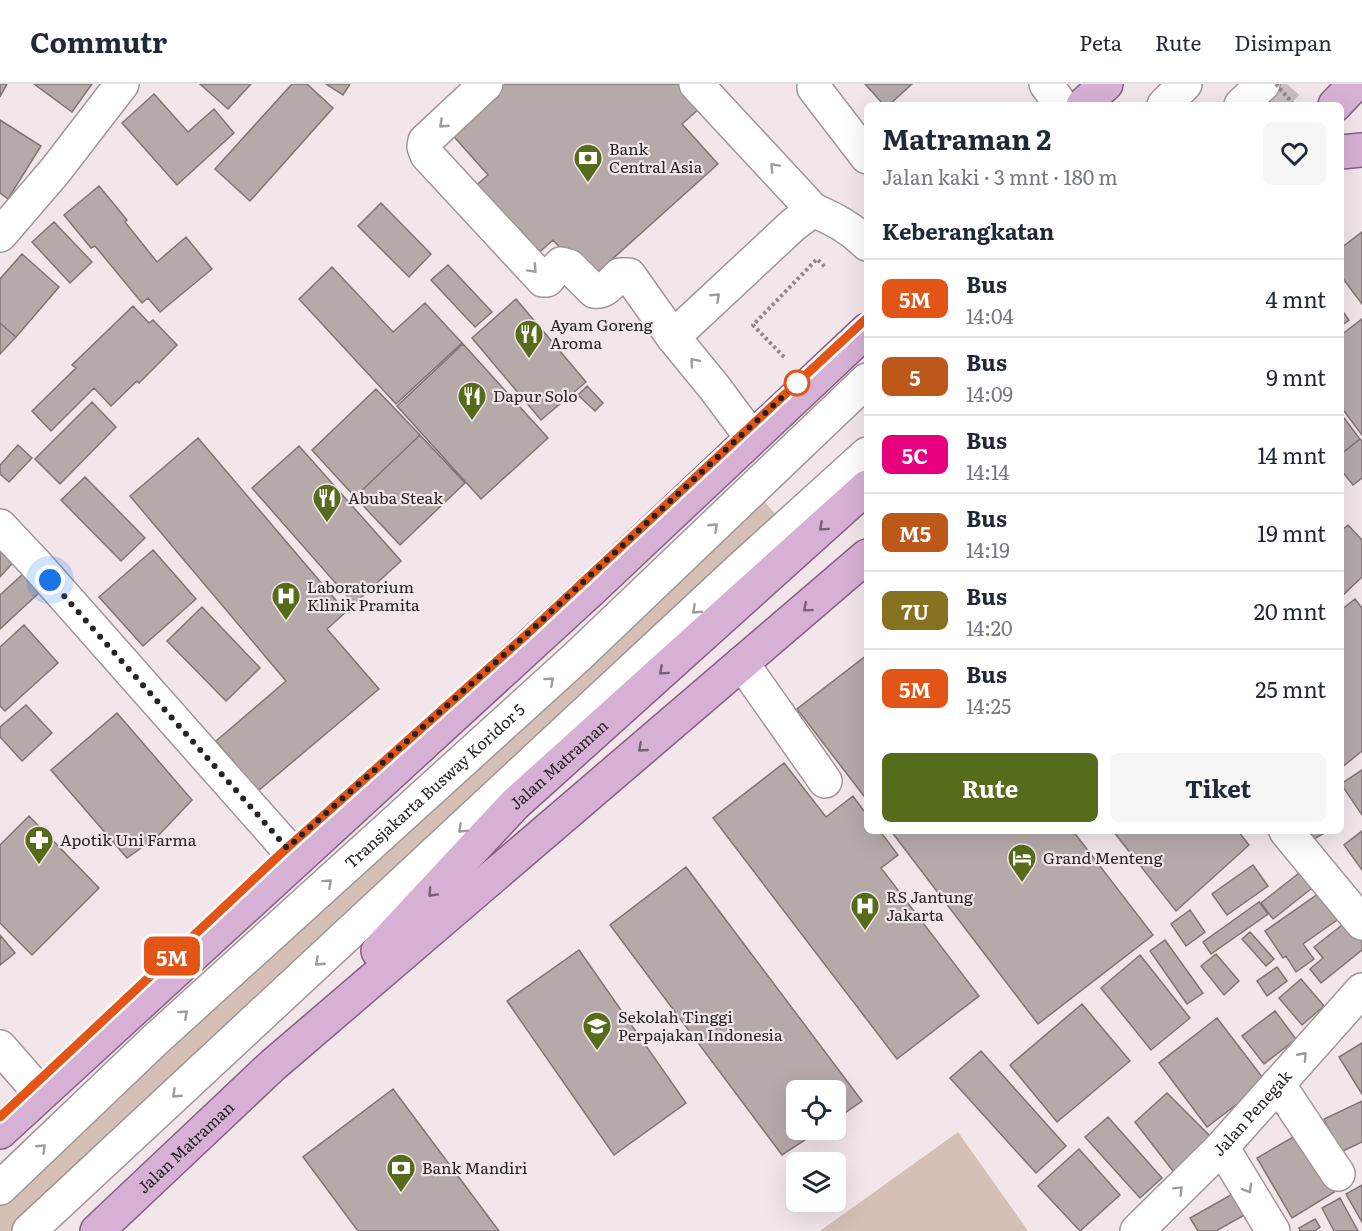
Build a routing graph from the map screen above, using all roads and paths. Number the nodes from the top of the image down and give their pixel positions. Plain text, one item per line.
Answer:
1 (122, 84) edge
2 (486, 84) edge
3 (696, 84) edge
4 (1046, 84) edge
5 (1185, 84) edge
6 (1263, 84) edge
7 (1276, 84) edge
8 (1355, 84) edge
9 (814, 88) dead end
10 (1059, 102) edge
11 (1167, 102) edge
12 (1244, 102) edge
13 (1291, 102) edge
14 (1338, 102) edge
15 (1362, 150) edge
16 (1344, 152) edge
17 (864, 153) edge
18 (813, 210) junction
19 (0, 235) edge
20 (864, 241) edge
21 (825, 267) dead end
22 (864, 321) edge
23 (864, 333) edge
24 (673, 338) junction
25 (804, 377) junction
26 (864, 383) edge
27 (746, 430) junction
28 (864, 457) edge
29 (864, 491) edge
30 (0, 526) edge
31 (864, 559) edge
32 (742, 663) junction
33 (825, 781) dead end
34 (1288, 834) edge
35 (287, 848) junction
36 (1362, 923) edge
37 (1362, 990) edge
38 (0, 1047) edge
39 (273, 1065) junction
40 (1278, 1084) junction
41 (34, 1086) junction
42 (0, 1117) edge
43 (0, 1132) edge
44 (1222, 1147) junction
45 (1338, 1174) dead end
46 (0, 1188) edge
47 (110, 1227) edge
48 (30, 1231) edge
49 (1137, 1231) edge
50 (1273, 1231) edge

1 - 19 street
2 -> 24 street
18 -> 3 street
4 - 10 street
5 - 11 street
6 - 12 street
7 - 13 path, bridge
8 - 14 main road
9 - 17 street
15 - 16 main road
18 - 20 street
24 -> 18 street
21 - 25 path
22 - 25 main road
23 - 43 main road
27 -> 24 street
25 - 27 main road
46 -> 26 street, Transjakarta Busway Koridor 5
27 - 35 main road
28 -> 48 street
29 -> 39 main road, Jalan Matraman
30 - 35 street
31 -> 32 main road, Jalan Matraman
32 - 33 street
32 -> 39 main road, Jalan Matraman
34 - 36 street
35 - 41 main road
40 -> 37 street, Jalan Penegak
38 - 41 street
39 - 47 main road, Jalan Matraman
40 - 44 street, Jalan Penegak
40 - 45 street
41 - 42 main road
49 -> 44 street, Jalan Penegak
44 -> 50 street

